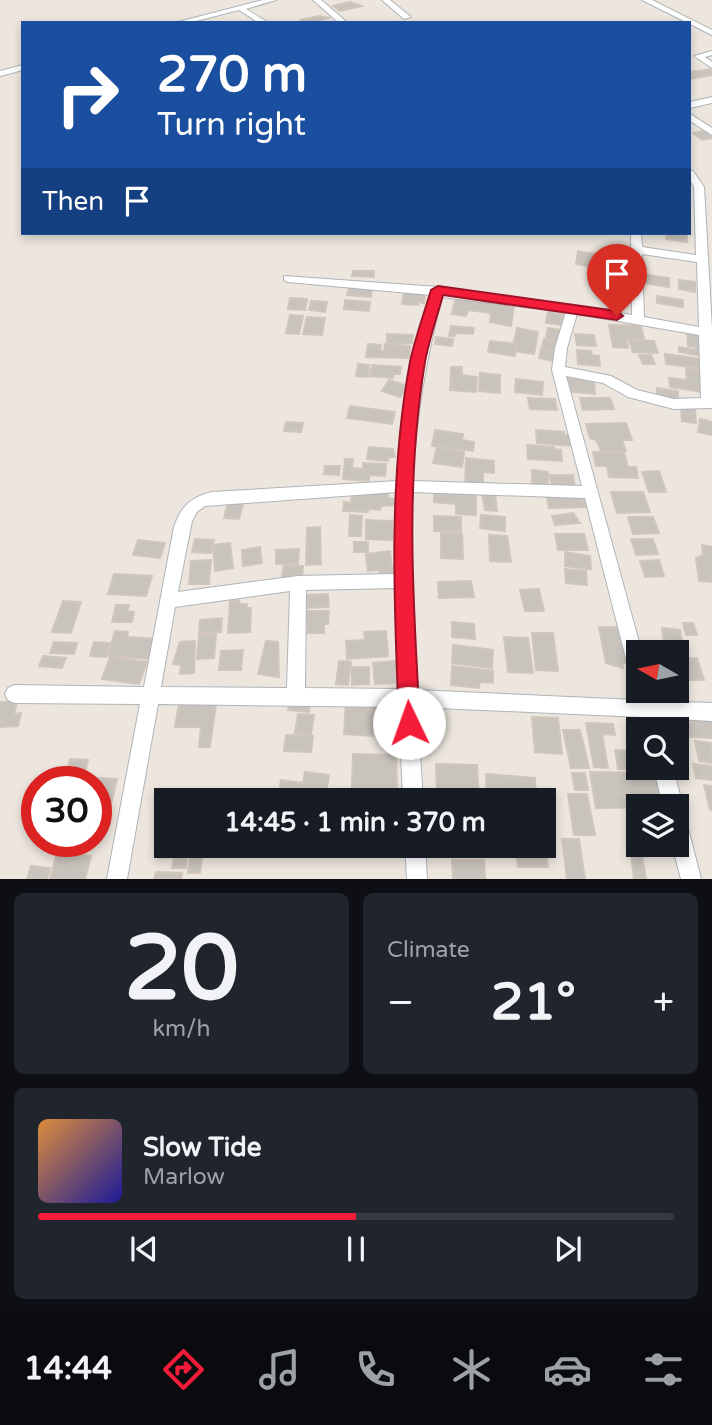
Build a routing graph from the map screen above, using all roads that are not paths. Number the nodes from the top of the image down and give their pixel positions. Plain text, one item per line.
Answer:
1 (227, 0) edge
2 (272, 0) edge
3 (317, 0) edge
4 (386, 0) edge
5 (648, 1) edge
6 (237, 7) junction
7 (407, 17) dead end
8 (185, 21) edge
9 (262, 21) edge
10 (342, 21) edge
11 (688, 21) edge
12 (691, 22) edge
13 (712, 33) edge
14 (712, 53) edge
15 (712, 66) edge
16 (21, 68) edge
17 (0, 74) edge
18 (712, 100) edge
19 (691, 105) edge
20 (691, 118) edge
21 (712, 132) edge
22 (691, 175) edge
23 (636, 235) edge
24 (637, 250) junction
25 (701, 259) junction
26 (288, 278) dead end
27 (438, 290) junction
28 (573, 309) junction
29 (638, 319) junction
30 (709, 332) edge
31 (558, 370) junction
32 (710, 403) edge
33 (403, 486) junction
34 (590, 492) junction
35 (402, 581) junction
36 (298, 583) junction
37 (168, 601) junction
38 (630, 640) edge
39 (14, 694) dead end
40 (149, 697) junction
41 (296, 698) junction
42 (408, 698) junction
43 (626, 700) edge
44 (667, 704) edge
45 (712, 712) edge
46 (412, 788) edge
47 (685, 857) edge
48 (416, 858) edge
49 (117, 879) edge
50 (417, 879) edge
51 (691, 879) edge

1 - 6 street
2 - 6 street
3 - 10 street
4 - 7 street
5 - 11 street
6 - 8 street
6 - 9 street
12 - 13 street
14 - 15 street
16 - 17 street
18 - 19 street
20 - 21 street
22 - 25 street
23 - 24 street
24 - 25 street
24 - 29 street
25 - 30 street
26 - 27 street
27 - 28 street
27 - 33 street
28 - 29 street
28 - 31 street
29 - 30 street
30 - 32 street
31 - 32 street
31 - 34 street
33 - 34 street
33 - 35 street
33 - 37 street
34 - 38 street
35 - 36 street
35 - 42 street
36 - 37 street
36 - 41 street
37 - 40 street
39 - 40 street
40 - 41 street
40 - 49 street
41 - 42 street
42 - 43 street
42 - 46 street
44 - 45 street
47 - 51 street
48 - 50 street

